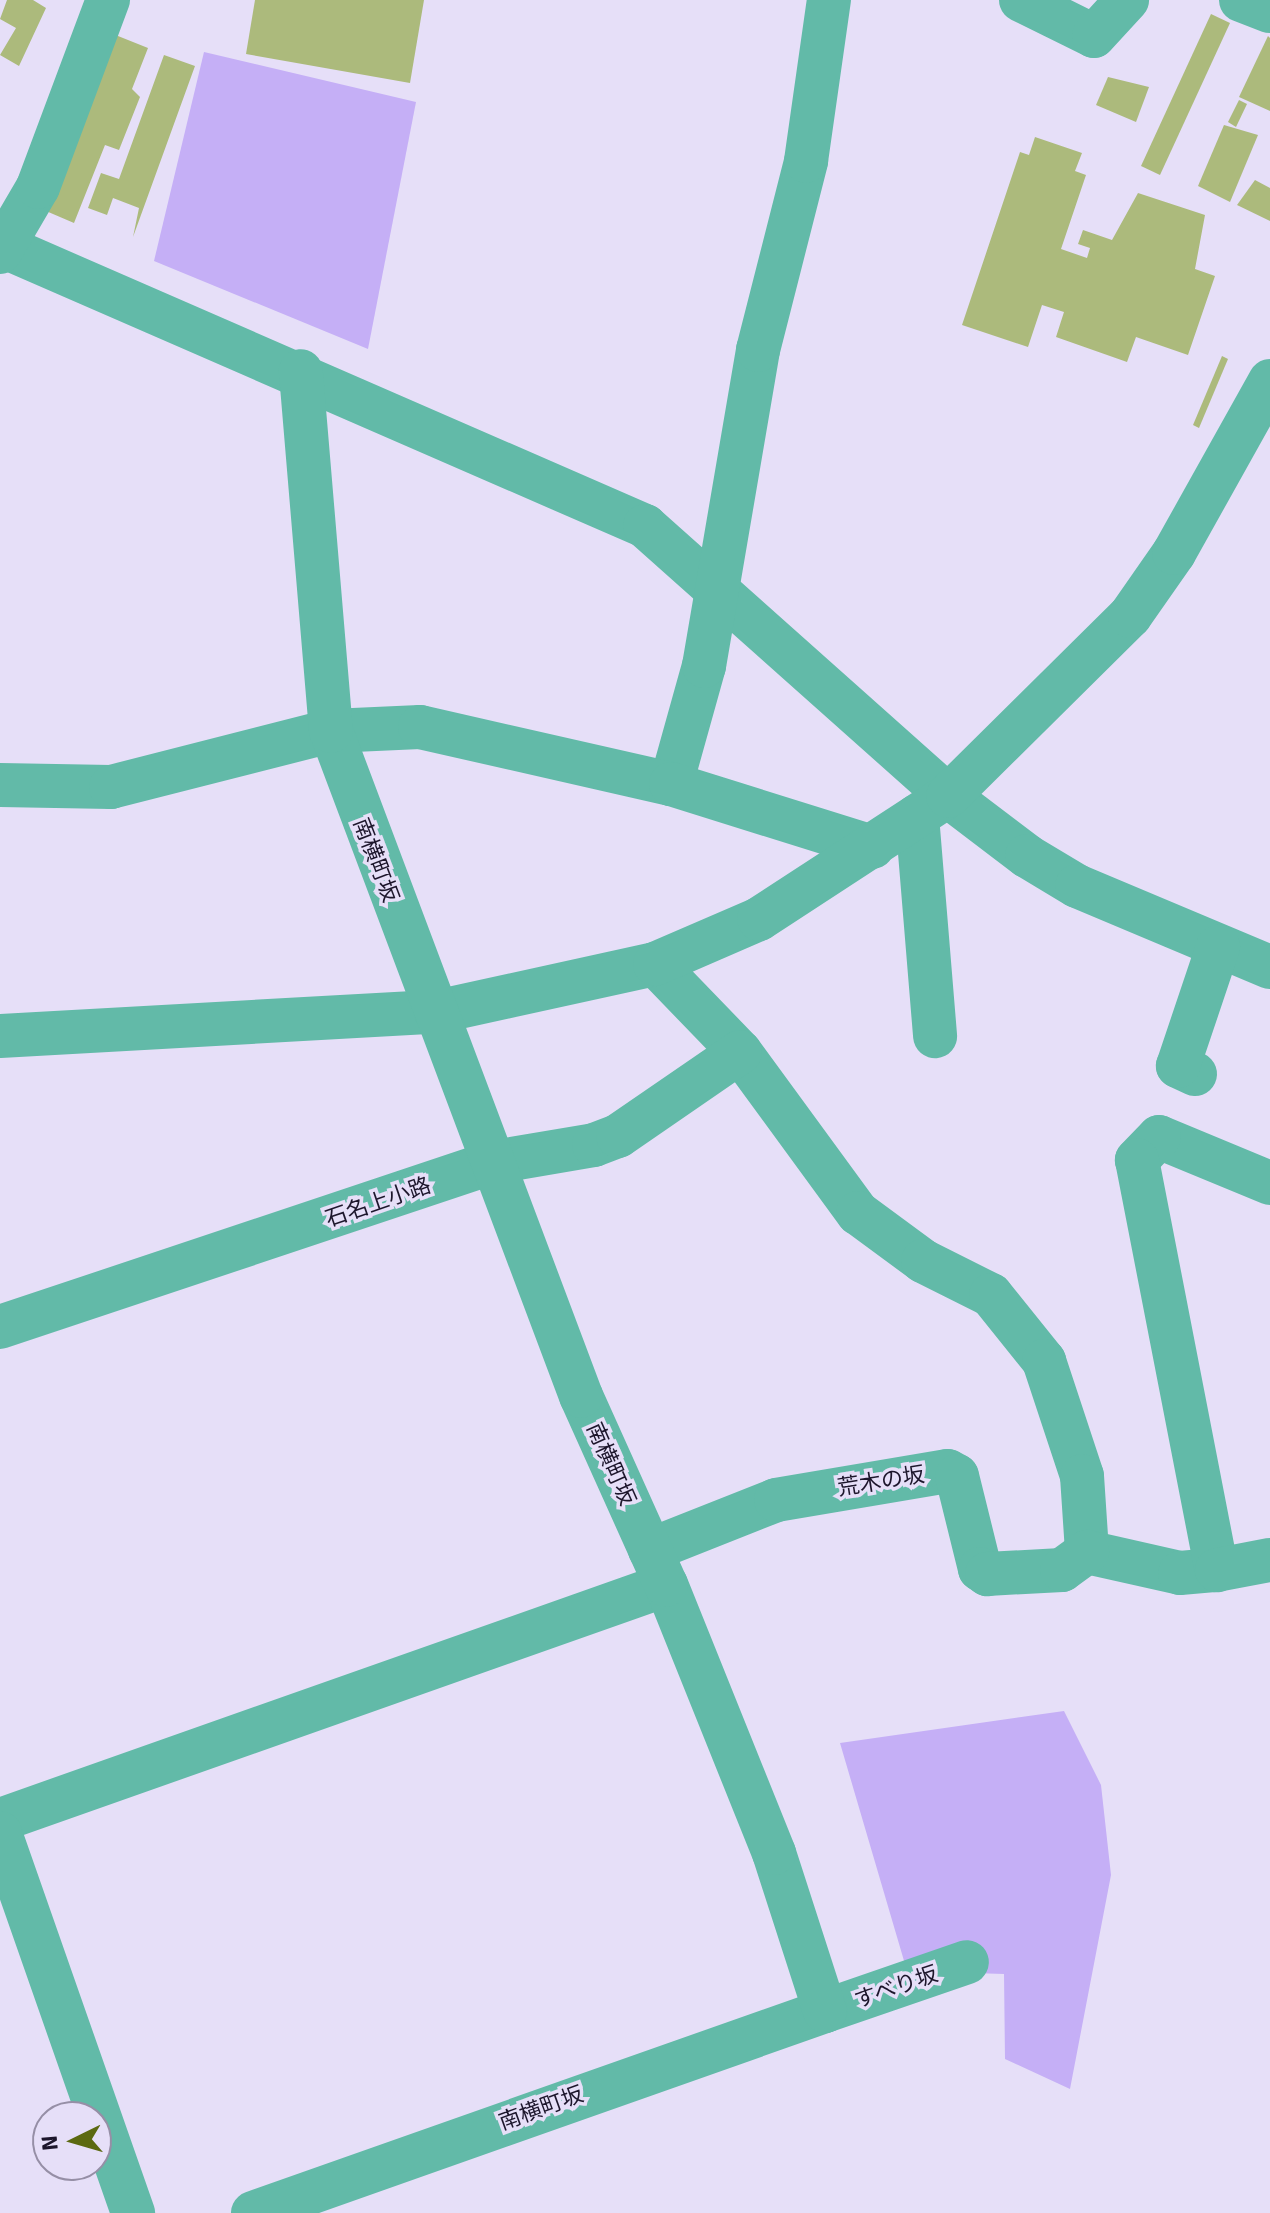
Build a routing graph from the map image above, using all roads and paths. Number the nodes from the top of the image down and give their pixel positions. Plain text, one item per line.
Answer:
1 (108, 0) edge
2 (829, 0) edge
3 (1021, 0) edge
4 (1127, 0) edge
5 (1241, 0) edge
6 (1270, 11) edge
7 (1, 248) edge
8 (301, 371) junction
9 (1270, 381) edge
10 (719, 592) junction
11 (331, 731) junction
12 (671, 784) junction
13 (0, 785) edge
14 (932, 806) junction
15 (872, 847) junction
16 (1218, 947) junction
17 (655, 964) junction
18 (1270, 967) edge
19 (436, 1012) junction
20 (0, 1036) edge
21 (935, 1036) dead end
22 (740, 1052) junction
23 (1195, 1074) dead end
24 (494, 1162) junction
25 (1270, 1183) edge
26 (0, 1327) edge
27 (1087, 1552) junction
28 (1270, 1560) edge
29 (658, 1568) junction
30 (1217, 1570) junction
31 (0, 1820) edge
32 (0, 1833) edge
33 (967, 1962) dead end
34 (825, 2011) junction
35 (301, 2205) edge
36 (133, 2213) edge
37 (253, 2213) edge

1 - 7 street
2 - 10 street
3 - 4 street
5 - 6 street
7 - 8 street
8 - 10 street
8 - 11 street, 南横町坂
9 - 14 street
10 - 12 street
10 - 14 street
11 - 12 street
11 - 13 street
11 - 19 street, 南横町坂
12 - 15 street
14 - 15 street
14 - 16 street
14 - 21 street
15 - 17 street
16 - 18 street
16 - 23 street
17 - 19 street
17 - 22 street
19 - 20 street
19 - 24 street, 南横町坂
22 - 24 street, 石名上小路
22 - 27 street
24 - 26 street, 石名上小路
24 - 29 street, 南横町坂
25 - 30 street
27 - 29 street, 荒木の坂
27 - 30 street
28 - 30 street
29 - 31 street
29 - 34 street, 南横町坂
32 - 36 street
33 - 34 street, すべり坂
34 - 35 street, 南横町坂
35 - 37 street, 南横町坂

